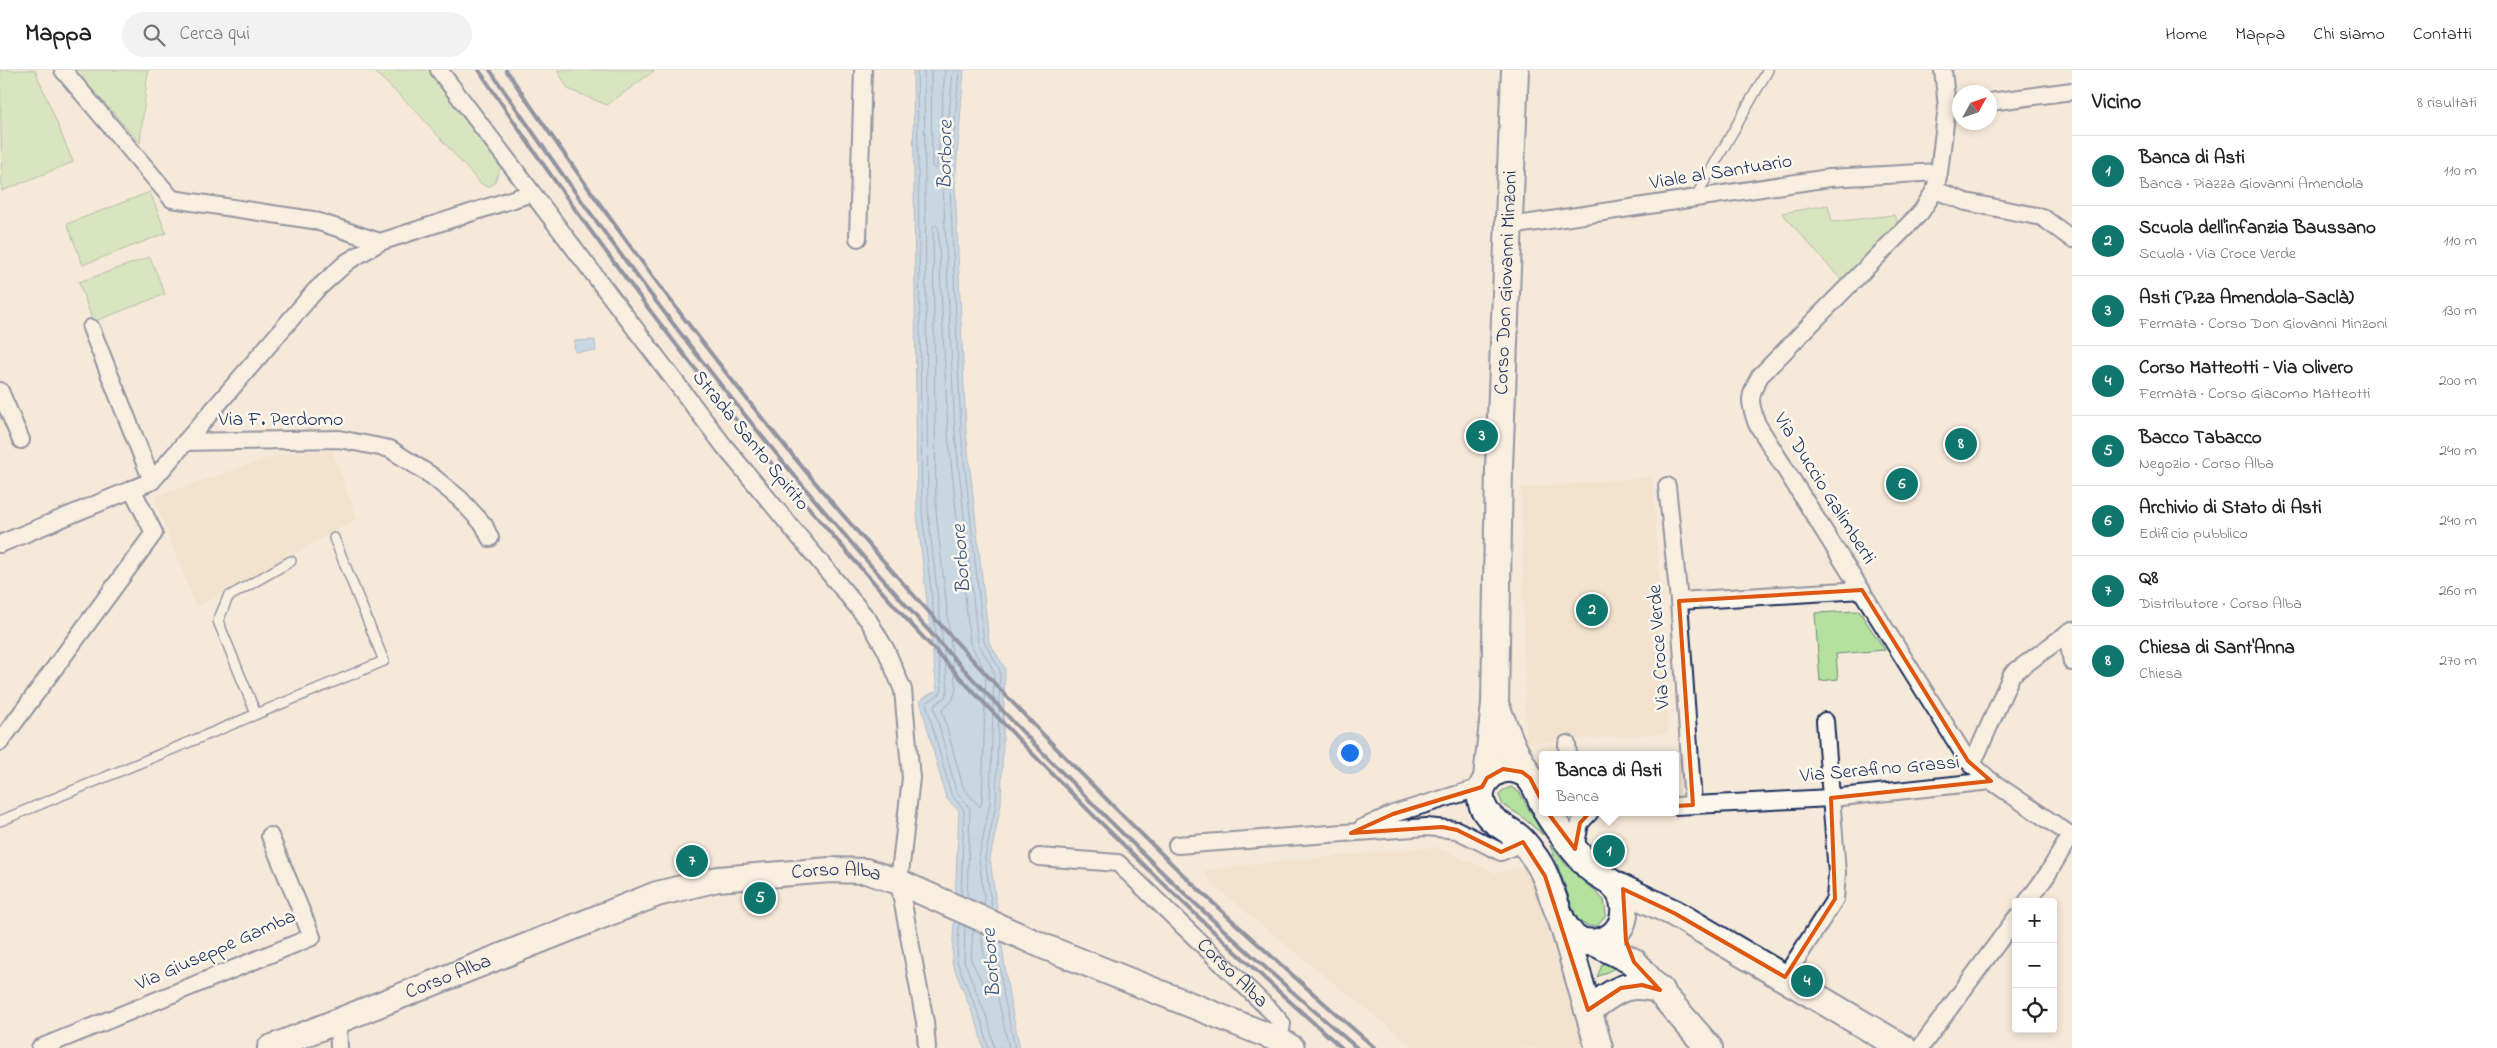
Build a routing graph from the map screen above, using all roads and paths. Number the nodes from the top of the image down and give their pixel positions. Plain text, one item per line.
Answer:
1 (63, 70) edge
2 (439, 70) edge
3 (863, 70) edge
4 (1515, 70) edge
5 (1768, 70) edge
6 (1943, 70) edge
7 (2072, 91) edge
8 (1997, 101) edge
9 (1939, 172) junction
10 (1935, 190) junction
11 (532, 193) junction
12 (1695, 199) junction
13 (1510, 226) junction
14 (858, 238) dead end
15 (2072, 239) edge
16 (380, 242) junction
17 (91, 328) dead end
18 (0, 391) edge
19 (21, 440) dead end
20 (185, 442) junction
21 (152, 481) junction
22 (1667, 486) dead end
23 (132, 489) junction
24 (334, 538) dead end
25 (490, 538) dead end
26 (0, 544) edge
27 (291, 561) dead end
28 (1862, 590) junction
29 (1679, 601) junction
30 (2070, 631) edge
31 (2072, 662) edge
32 (1495, 704) junction
33 (256, 714) junction
34 (1825, 721) dead end
35 (0, 742) edge
36 (1972, 765) junction
37 (1530, 778) junction
38 (1991, 781) junction
39 (1485, 783) junction
40 (1539, 795) edge
41 (1831, 798) junction
42 (1679, 806) edge
43 (1693, 806) junction
44 (1551, 816) edge
45 (1575, 816) edge
46 (1586, 816) edge
47 (0, 821) edge
48 (1489, 832) junction
49 (1351, 833) junction
50 (270, 836) dead end
51 (2071, 836) edge
52 (1577, 840) junction
53 (1177, 845) dead end
54 (1039, 856) dead end
55 (899, 882) junction
56 (1613, 884) junction
57 (2030, 898) edge
58 (1623, 918) junction
59 (1562, 923) junction
60 (2012, 923) edge
61 (1596, 943) junction
62 (1634, 962) junction
63 (1785, 977) junction
64 (1663, 994) junction
65 (1588, 1010) junction
66 (338, 1021) junction
67 (1285, 1044) edge
68 (40, 1048) edge
69 (270, 1048) edge
70 (339, 1048) edge
71 (927, 1048) edge
72 (1599, 1048) edge
73 (1709, 1048) edge
74 (1903, 1048) edge
75 (1920, 1048) edge

1 - 16 street
2 - 11 street, Strada Santo Spirito
3 - 14 street
4 - 13 main road, Corso Don Giovanni Minzoni
5 - 12 lane
6 - 9 street, Via Duccio Galimberti
7 - 8 street
9 - 10 street, Via Duccio Galimberti
9 - 12 street, Viale al Santuario
10 - 15 street
10 - 28 street, Via Duccio Galimberti
11 - 16 street
11 - 55 street, Strada Santo Spirito
12 - 13 street, Viale al Santuario
13 - 32 main road, Corso Don Giovanni Minzoni
16 - 20 street
17 - 21 street
18 - 19 street
20 - 21 street
20 - 25 street, Via F. Perdomo
21 - 23 street
22 - 29 street, Via Croce Verde
23 - 26 street
23 - 35 street
24 - 33 lane
27 - 33 lane
28 - 29 street
28 - 36 street, Via Duccio Galimberti
29 - 43 street, Via Croce Verde
30 - 31 street
30 - 36 street
32 - 37 main road, Corso Don Giovanni Minzoni
32 - 39 main road, Corso Don Giovanni Minzoni
33 - 47 lane
34 - 41 street
36 - 38 street, Via Duccio Galimberti
37 - 39 main road
37 - 40 main road, Corso Don Giovanni Minzoni
38 - 41 street, Via Serafino Grassi
38 - 51 street
39 - 48 main road, Corso Don Giovanni Minzoni
39 - 49 street
41 - 43 street, Via Serafino Grassi
41 - 63 street
42 - 43 street, Via Serafino Grassi
44 - 52 main road
45 - 52 street
46 - 52 street
48 - 49 street
48 - 59 main road, Corso Don Giovanni Minzoni
49 - 53 street
50 - 68 street, Via Giuseppe Gamba
51 - 57 street
52 - 56 main road
54 - 67 street, Corso Alba
55 - 66 street, Corso Alba
55 - 67 street, Corso Alba
55 - 71 street, Strada Santo Spirito
56 - 58 main road
56 - 63 main road
58 - 61 main road
58 - 62 main road
59 - 61 main road
59 - 65 main road, Corso Don Giovanni Minzoni
60 - 75 street
61 - 62 main road
62 - 64 main road
63 - 74 main road
64 - 65 main road
64 - 73 main road
65 - 72 main road, Corso Don Giovanni Minzoni
66 - 69 street, Corso Alba
66 - 70 street

